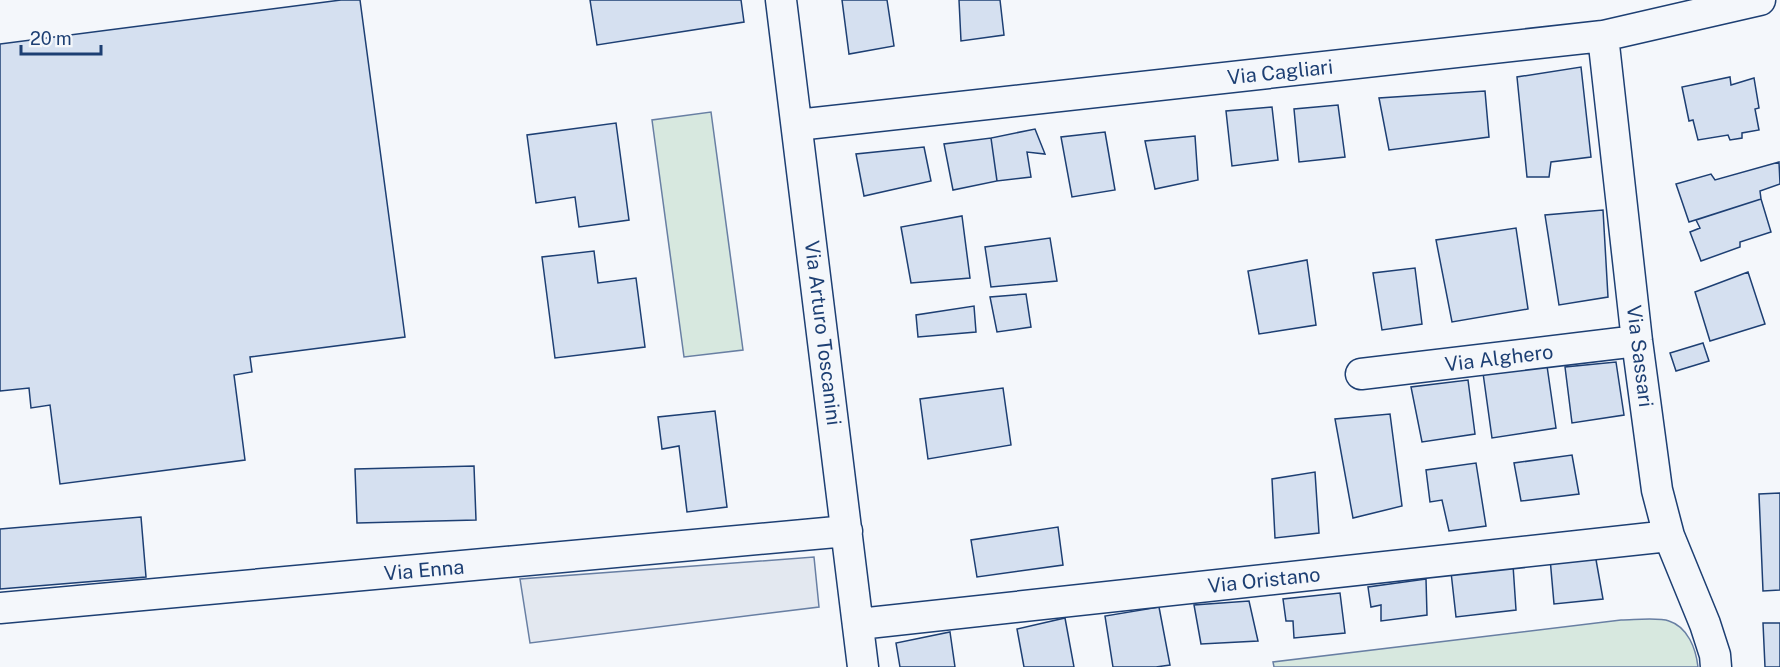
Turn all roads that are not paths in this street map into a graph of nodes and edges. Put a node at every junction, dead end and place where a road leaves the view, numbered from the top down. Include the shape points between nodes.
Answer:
1 (781, 0) edge
2 (1760, 0) edge
3 (1603, 36) junction
4 (797, 125) junction
5 (1637, 341) junction
6 (1361, 374) dead end
7 (847, 531) junction
8 (1669, 536) junction
9 (0, 608) edge
10 (859, 624) junction
11 (863, 667) edge
12 (1716, 667) edge

1 - 4 street, Via Arturo Toscanini
2 - 3 street, Via Cagliari
3 - 4 street, Via Cagliari
3 - 5 street, Via Sassari
4 - 7 street, Via Arturo Toscanini
5 - 6 street, Via Alghero
5 - 8 street, Via Sassari via 1657,490
7 - 9 street, Via Enna
7 - 10 street, Via Arturo Toscanini
8 - 10 street, Via Oristano
8 - 12 street, Via Sassari via 1705,624
10 - 11 street, Via Arturo Toscanini

